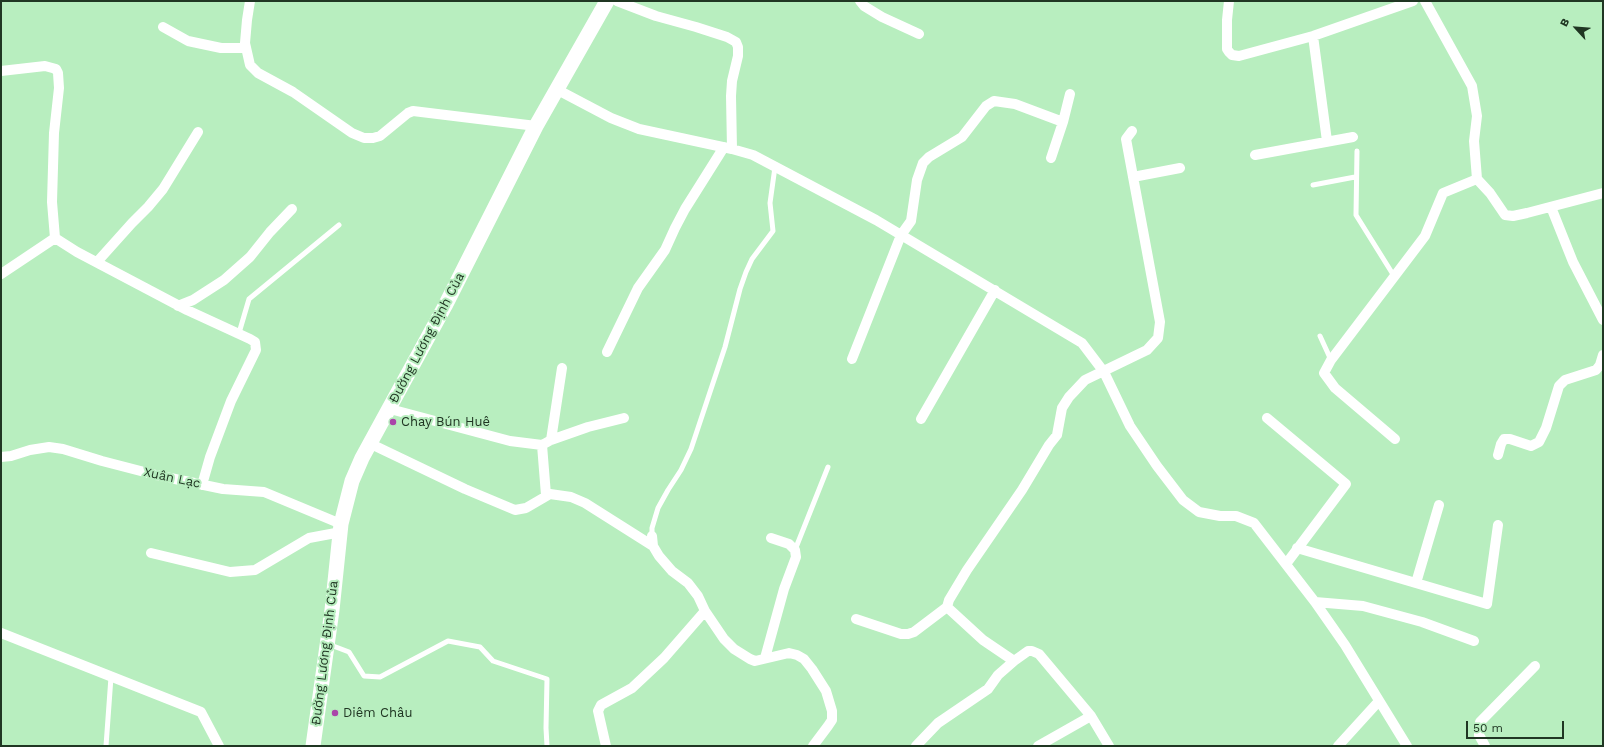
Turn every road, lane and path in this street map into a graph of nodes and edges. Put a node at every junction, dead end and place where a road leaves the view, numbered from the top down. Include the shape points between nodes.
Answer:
1 (250, 1) edge
2 (606, 1) edge
3 (617, 1) edge
4 (860, 1) edge
5 (1229, 1) edge
6 (1413, 1) edge
7 (1425, 1) edge
8 (163, 27) dead end
9 (919, 34) dead end
10 (1313, 36) junction
11 (246, 48) junction
12 (1, 71) edge
13 (556, 89) junction
14 (1070, 94) dead end
15 (1063, 122) junction
16 (536, 126) junction
17 (1132, 131) dead end
18 (198, 132) dead end
19 (1353, 137) dead end
20 (1326, 141) junction
21 (728, 148) junction
22 (1357, 151) dead end
23 (1255, 155) dead end
24 (1051, 158) dead end
25 (775, 167) junction
26 (1180, 168) dead end
27 (1355, 176) junction
28 (1133, 177) junction
29 (1477, 179) junction
30 (1313, 185) dead end
31 (1603, 193) edge
32 (1551, 207) junction
33 (292, 209) dead end
34 (339, 225) dead end
35 (901, 235) junction
36 (55, 238) junction
37 (97, 262) junction
38 (1, 274) edge
39 (1394, 276) junction
40 (995, 290) junction
41 (178, 306) junction
42 (1603, 320) edge
43 (239, 333) junction
44 (1320, 336) dead end
45 (607, 352) dead end
46 (1603, 355) edge
47 (852, 359) dead end
48 (1331, 360) junction
49 (562, 368) dead end
50 (1104, 372) junction
51 (390, 409) junction
52 (624, 418) dead end
53 (1267, 418) dead end
54 (921, 419) dead end
55 (1395, 440) dead end
56 (546, 442) junction
57 (371, 444) junction
58 (1498, 455) dead end
59 (1, 456) edge
60 (828, 467) dead end
61 (202, 485) junction
62 (546, 495) junction
63 (1439, 505) dead end
64 (1498, 525) dead end
65 (341, 528) junction
66 (771, 538) dead end
67 (652, 541) junction
68 (1298, 548) junction
69 (795, 550) junction
70 (151, 553) dead end
71 (1286, 564) junction
72 (1416, 583) junction
73 (1315, 602) junction
74 (947, 607) junction
75 (705, 611) junction
76 (856, 619) dead end
77 (1, 633) edge
78 (1474, 641) dead end
79 (328, 643) junction
80 (765, 658) junction
81 (1014, 661) junction
82 (1535, 666) dead end
83 (111, 677) junction
84 (1379, 701) junction
85 (1091, 716) junction
86 (106, 746) edge
87 (219, 746) edge
88 (313, 746) edge
89 (548, 746) edge
90 (606, 746) edge
91 (813, 746) edge
92 (916, 746) edge
93 (1038, 746) edge
94 (1109, 746) edge
95 (1338, 746) edge
96 (1407, 746) edge
97 (1485, 746) edge

1 - 11 street
2 - 13 street, Đường Lương Định Của
3 - 21 street via 736,42 738,56 732,81
4 - 9 street via 882,17
5 - 10 street via 1227,43 1228,52 1232,54 1240,56
6 - 10 street
7 - 29 street via 1472,86 1477,116 1474,141
8 - 11 street via 188,41 221,48
10 - 20 street
11 - 16 street via 250,65 258,73 293,92 352,133 364,138 380,136 413,111
12 - 36 street via 45,66 56,69 58,73 52,202
13 - 16 street, Đường Lương Định Của
13 - 21 street via 611,118 640,128
14 - 15 street
15 - 24 street
15 - 35 street via 1014,104 994,101 986,106 962,137 923,163 917,180 911,221
16 - 51 street, Đường Lương Định Của
17 - 28 street via 1126,138
18 - 37 street via 162,189
19 - 20 street
20 - 23 street
21 - 25 street
21 - 45 street via 685,209 665,250 638,288
22 - 27 lane
25 - 35 street
25 - 67 lane via 770,203 773,231 752,259 746,272 691,450 658,508 652,528
26 - 28 street
27 - 30 lane
27 - 39 lane via 1356,216
28 - 50 street via 1160,322 1158,338 1147,350
29 - 32 street via 1490,192 1505,215 1513,216
29 - 39 street via 1443,193 1425,236
31 - 32 street
32 - 42 street via 1573,262
33 - 41 street via 250,257 224,280 193,300
34 - 43 lane via 250,299
35 - 40 street
35 - 47 street
36 - 37 street
36 - 38 street
37 - 41 street
39 - 48 street
40 - 50 street via 1082,343
40 - 54 street
41 - 43 street
43 - 61 street via 255,342 256,350 231,401
44 - 48 lane
46 - 58 street via 1596,370 1565,380 1559,386 1539,442 1531,446 1510,438 1504,439
48 - 55 street via 1324,373 1335,388
49 - 56 street
50 - 71 street via 1130,426 1183,500 1200,512 1236,516 1254,522
50 - 74 street via 1084,380 1062,408 1057,435 967,570
51 - 56 street via 510,441
51 - 57 street, Đường Lương Định Của
52 - 56 street
53 - 68 street via 1346,484
56 - 62 street
57 - 62 street via 515,510 531,505
57 - 65 street, Đường Lương Định Của via 352,481
59 - 61 street, Xuân Lạc via 49,447 63,449 126,468
60 - 69 lane
61 - 65 street, Xuân Lạc via 264,492
62 - 67 street via 563,495 585,503
63 - 72 street
64 - 72 street via 1487,604
65 - 70 street via 308,538 255,570 230,572
65 - 79 street, Đường Lương Định Của
66 - 69 street via 789,544
67 - 75 street via 672,571 692,588
68 - 71 street
68 - 72 street
69 - 80 street via 796,557 784,589
71 - 73 street
73 - 78 street via 1363,606 1422,622
73 - 84 street
74 - 76 street via 908,634
74 - 81 street via 983,640
75 - 80 street via 734,649 755,661
75 - 90 street via 664,658 632,688 601,705 598,711
77 - 83 street
79 - 88 street, Đường Lương Định Của
79 - 89 lane via 349,652 364,676 380,677 448,641 480,647 493,661 547,679
80 - 91 street via 789,653 797,655 804,659 826,691 832,706 832,720
81 - 85 street via 1028,651 1040,654
81 - 92 street via 998,675 988,689 938,723
82 - 97 street via 1480,722 1479,735
83 - 86 lane
83 - 87 street via 201,712
84 - 95 street
84 - 96 street
85 - 93 street
85 - 94 street

